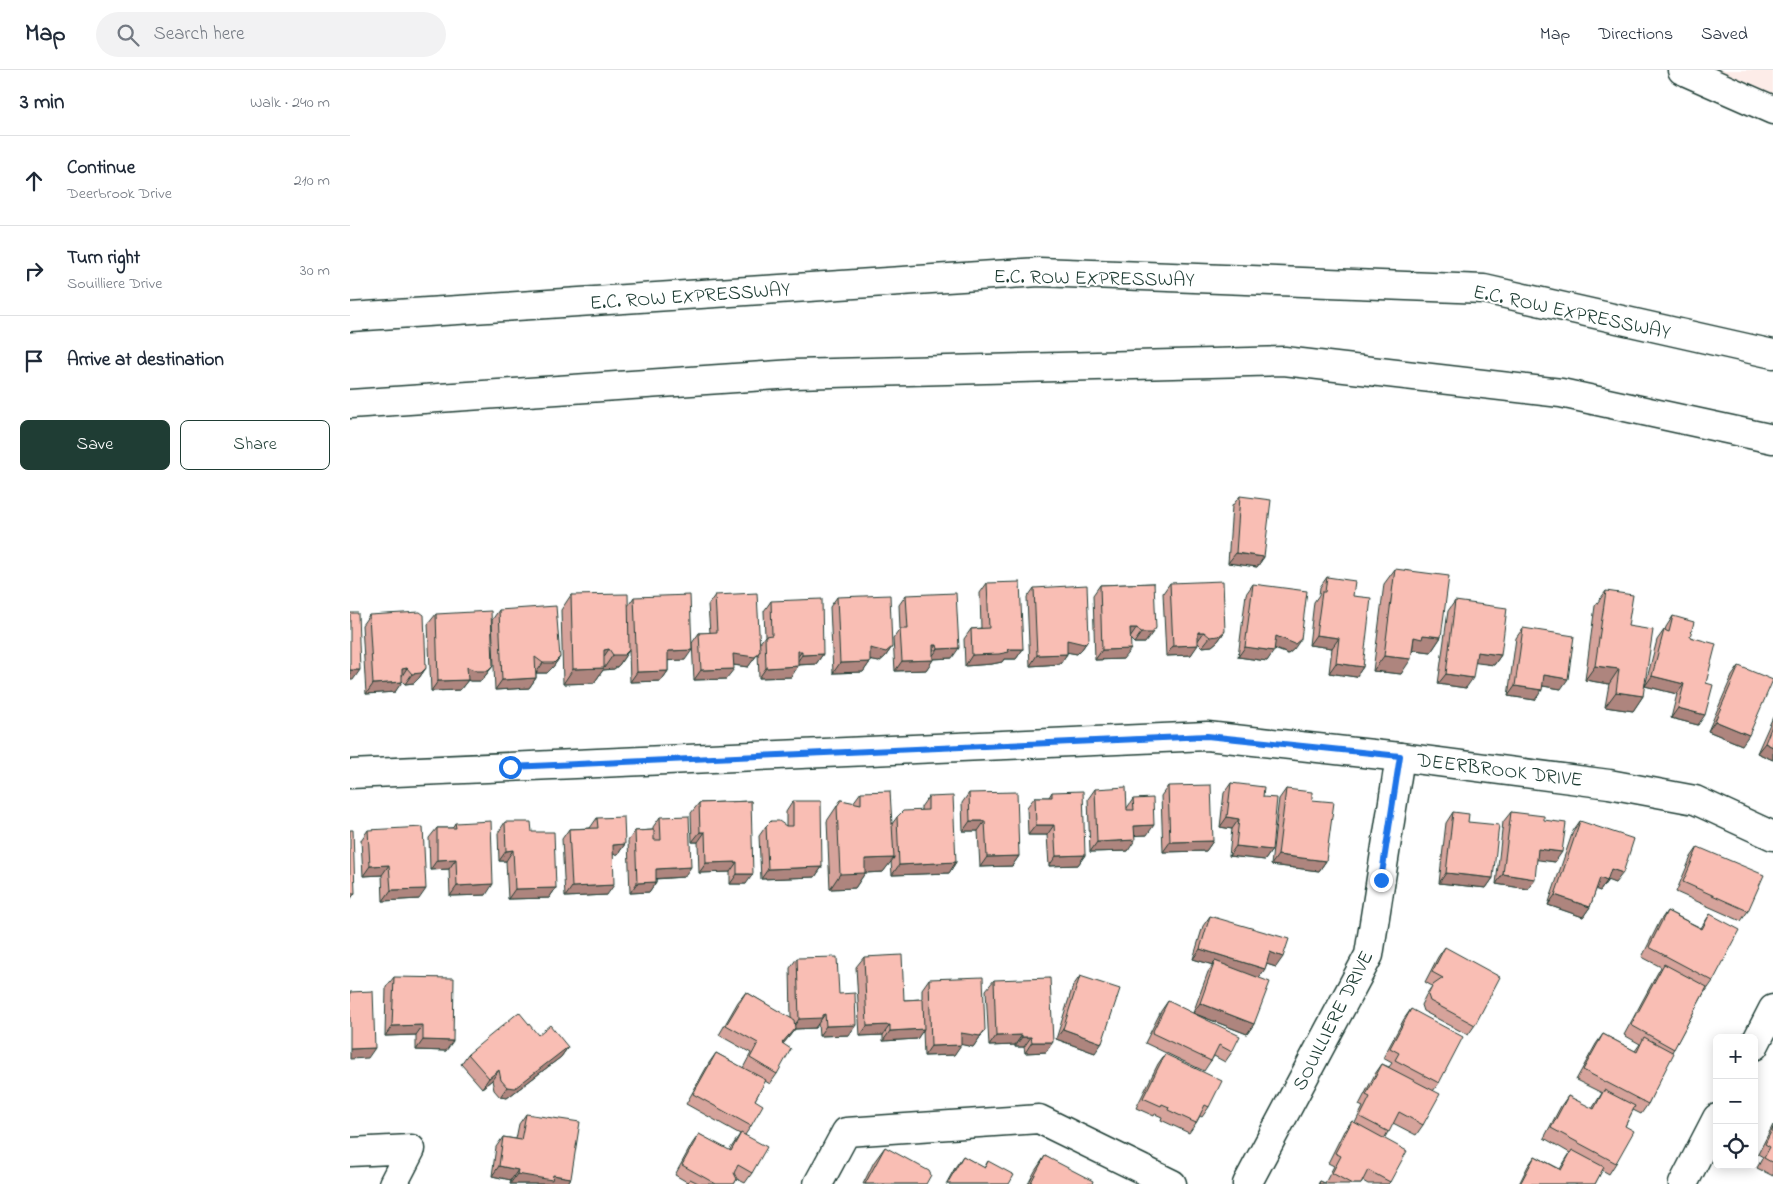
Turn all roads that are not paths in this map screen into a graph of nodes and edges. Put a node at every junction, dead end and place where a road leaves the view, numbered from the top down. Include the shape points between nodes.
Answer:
1 (1682, 70) edge
2 (1773, 110) edge
3 (350, 317) edge
4 (1773, 354) edge
5 (350, 404) edge
6 (1773, 439) edge
7 (1400, 756) junction
8 (350, 774) edge
9 (1773, 836) edge
10 (1773, 1009) edge
11 (1758, 1038) edge
12 (1714, 1124) edge
13 (350, 1152) edge
14 (393, 1184) edge
15 (818, 1184) edge
16 (1172, 1184) edge
17 (1247, 1184) edge
18 (1683, 1184) edge

1 - 2 main road
3 - 4 main road, E.C. ROW EXPRESSWAY via 1039,272 1484,289
5 - 6 main road via 794,374 1284,361 1561,393
7 - 8 main road, DEERBROOK DRIVE via 1207,736
7 - 9 main road, DEERBROOK DRIVE via 1609,784 1695,800
7 - 17 main road, SOUILLIERE DRIVE via 1369,955
10 - 11 main road
12 - 18 main road
13 - 14 main road via 411,1149
15 - 16 main road via 846,1132 1039,1119

